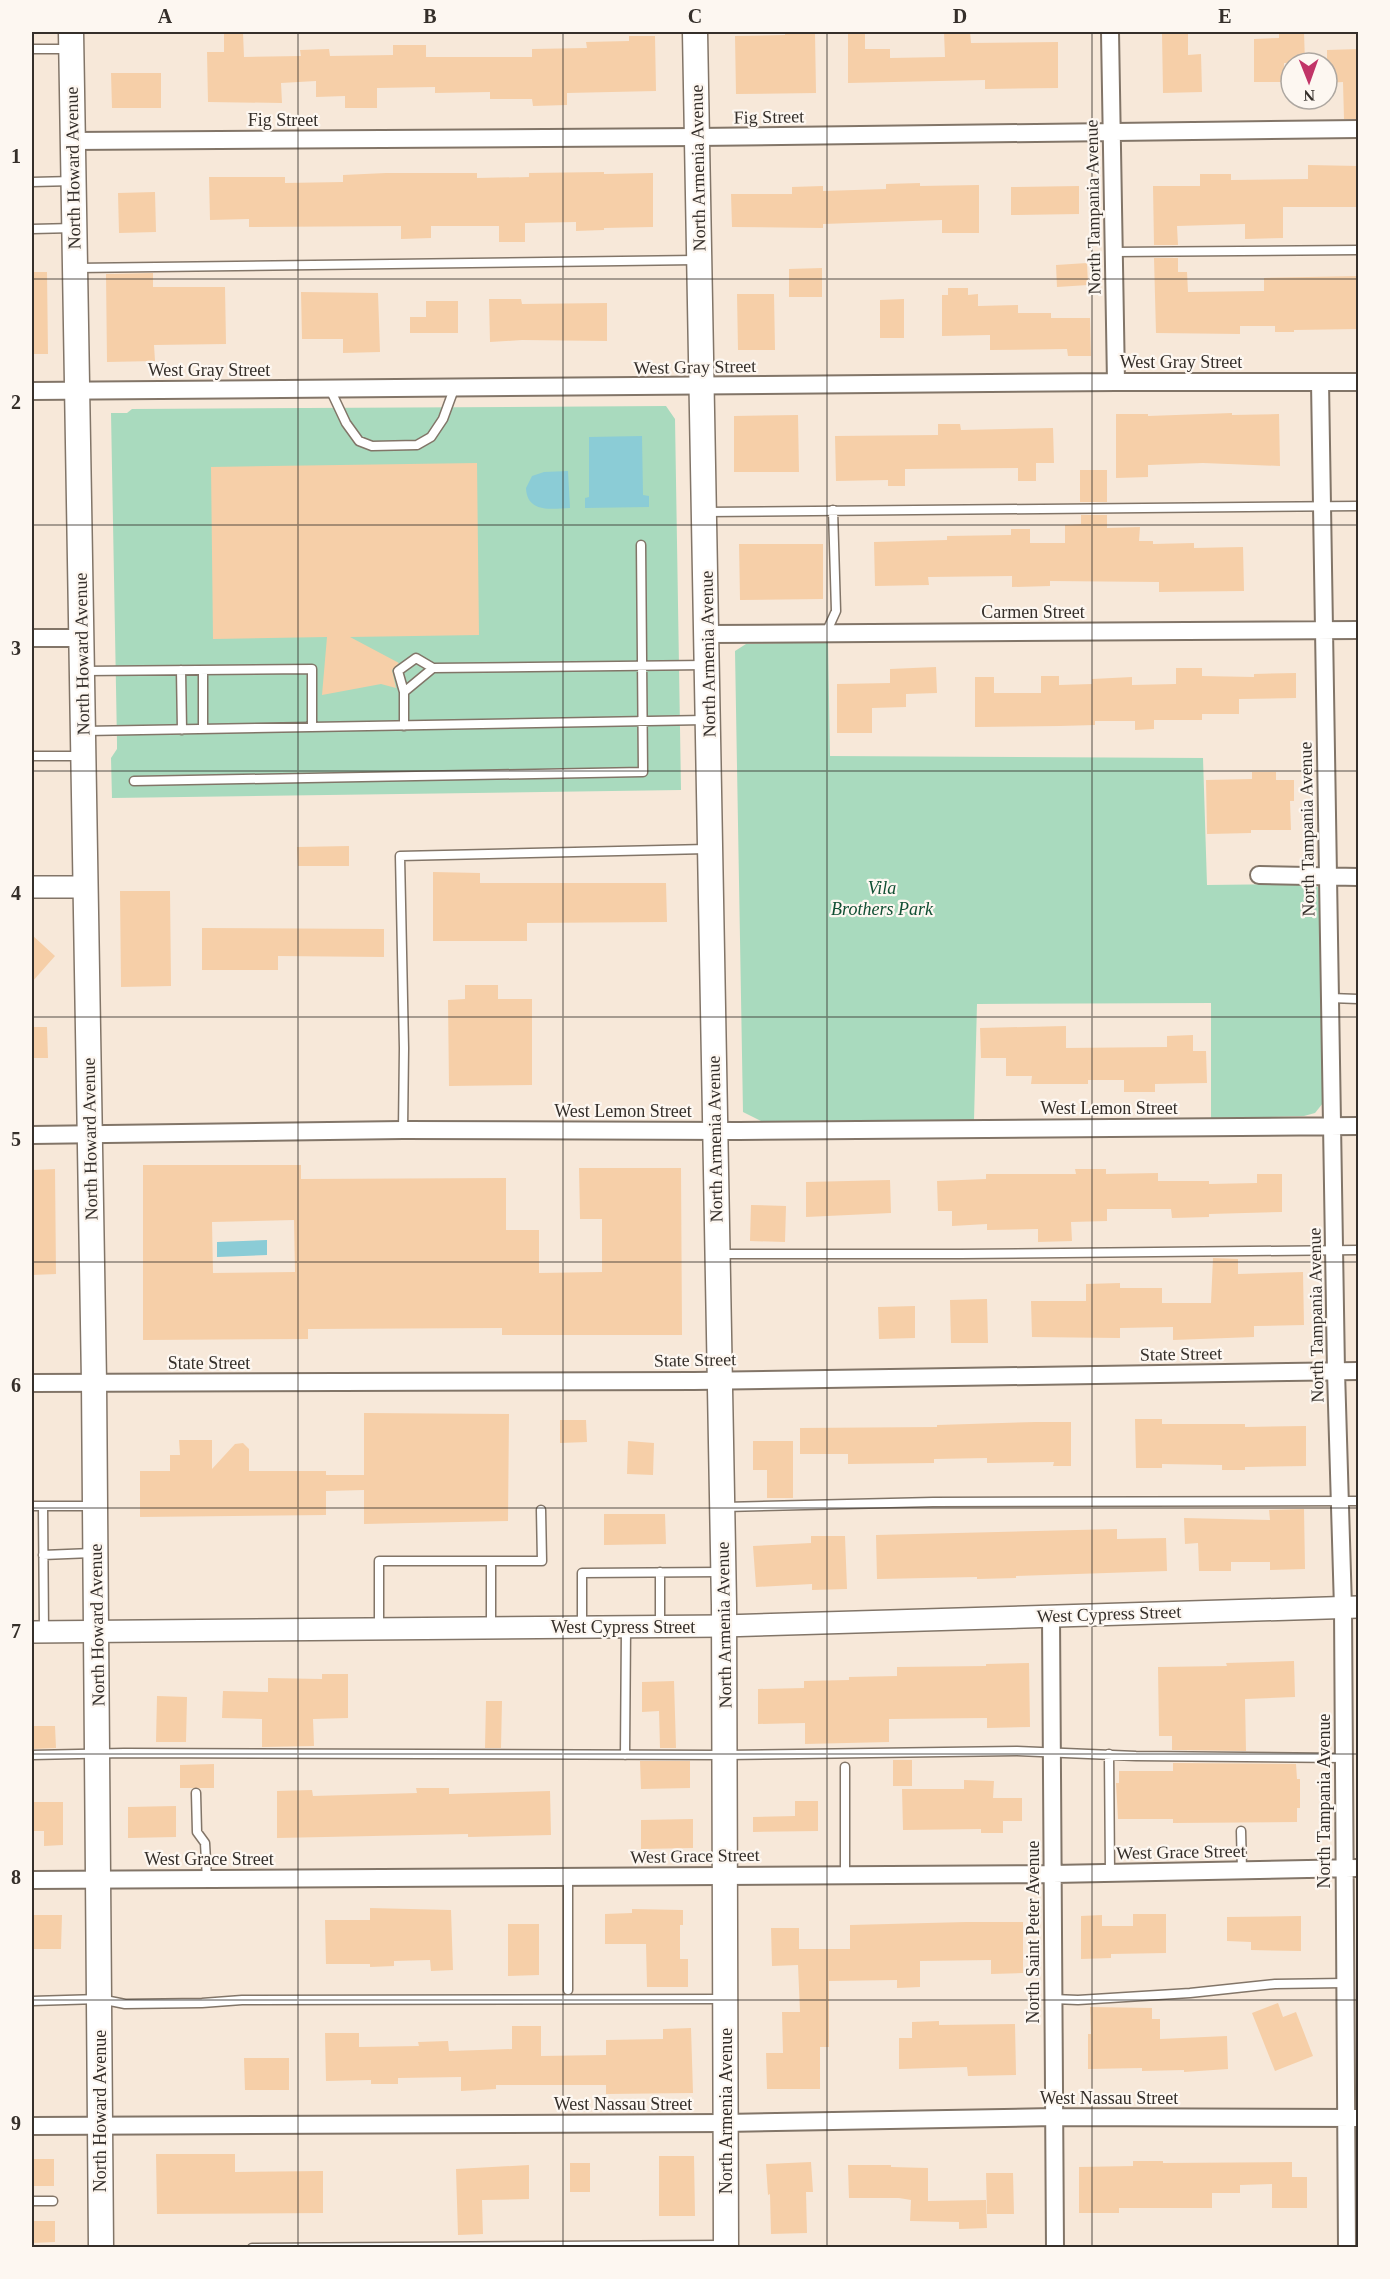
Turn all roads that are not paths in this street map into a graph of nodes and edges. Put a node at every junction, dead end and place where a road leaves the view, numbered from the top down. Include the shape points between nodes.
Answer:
1 (695, 32) edge
2 (1110, 32) edge
3 (71, 40) edge
4 (32, 49) edge
5 (1359, 129) edge
6 (1111, 132) junction
7 (697, 137) junction
8 (72, 141) junction
9 (74, 181) junction
10 (32, 182) edge
11 (74, 228) junction
12 (32, 229) edge
13 (1359, 250) edge
14 (1113, 252) junction
15 (700, 260) junction
16 (75, 268) junction
17 (1116, 382) junction
18 (1320, 382) junction
19 (1359, 382) edge
20 (703, 386) junction
21 (330, 389) junction
22 (454, 389) junction
23 (32, 391) edge
24 (77, 391) junction
25 (1322, 506) junction
26 (1359, 506) edge
27 (833, 510) junction
28 (705, 512) junction
29 (641, 545) dead end
30 (1359, 630) edge
31 (1323, 631) junction
32 (708, 633) junction
33 (826, 633) junction
34 (32, 638) edge
35 (82, 638) junction
36 (708, 665) junction
37 (642, 666) junction
38 (433, 668) junction
39 (181, 670) junction
40 (203, 670) junction
41 (82, 671) junction
42 (404, 692) junction
43 (709, 720) junction
44 (643, 722) junction
45 (404, 726) junction
46 (312, 727) junction
47 (202, 729) junction
48 (182, 730) junction
49 (83, 731) junction
50 (32, 756) edge
51 (83, 756) junction
52 (134, 781) dead end
53 (711, 849) junction
54 (1259, 875) dead end
55 (1327, 877) junction
56 (1359, 877) edge
57 (32, 887) edge
58 (86, 887) junction
59 (1329, 998) junction
60 (1359, 999) edge
61 (1331, 1126) junction
62 (1359, 1126) edge
63 (403, 1130) junction
64 (714, 1131) junction
65 (32, 1135) edge
66 (90, 1135) junction
67 (1359, 1250) edge
68 (1334, 1251) junction
69 (717, 1254) junction
70 (1336, 1371) junction
71 (1359, 1371) edge
72 (720, 1380) junction
73 (32, 1383) edge
74 (94, 1383) junction
75 (1359, 1500) edge
76 (1340, 1502) junction
77 (32, 1506) edge
78 (43, 1506) junction
79 (95, 1506) junction
80 (722, 1508) junction
81 (541, 1510) dead end
82 (96, 1553) junction
83 (43, 1555) junction
84 (491, 1561) junction
85 (660, 1572) junction
86 (723, 1572) junction
87 (1351, 1608) edge
88 (1051, 1616) junction
89 (723, 1626) junction
90 (626, 1627) junction
91 (660, 1627) junction
92 (491, 1628) junction
93 (582, 1628) junction
94 (379, 1629) junction
95 (97, 1631) junction
96 (38, 1632) edge
97 (1052, 1753) junction
98 (99, 1754) junction
99 (1109, 1754) junction
100 (32, 1755) edge
101 (625, 1755) junction
102 (725, 1755) junction
103 (1344, 1758) junction
104 (845, 1767) dead end
105 (196, 1793) dead end
106 (1241, 1831) dead end
107 (1351, 1868) edge
108 (1242, 1870) junction
109 (1110, 1873) junction
110 (845, 1874) junction
111 (1053, 1874) junction
112 (724, 1876) junction
113 (568, 1877) junction
114 (99, 1879) junction
115 (207, 1879) junction
116 (32, 1880) edge
117 (1345, 1983) junction
118 (568, 1990) dead end
119 (100, 1999) junction
120 (726, 1999) junction
121 (1053, 1999) junction
122 (32, 2001) edge
123 (1054, 2117) junction
124 (1352, 2118) edge
125 (725, 2123) junction
126 (100, 2125) junction
127 (32, 2126) edge
128 (32, 2201) edge
129 (53, 2201) dead end
130 (726, 2246) edge
131 (101, 2247) edge
132 (252, 2247) edge
133 (1054, 2247) edge
134 (1347, 2247) edge

1 - 7 main road, North Armenia Avenue
2 - 6 street, North Tampania Avenue
3 - 4 lane
3 - 8 main road, North Howard Avenue
5 - 6 street, Fig Street
6 - 7 street, Fig Street
6 - 14 street, North Tampania Avenue
7 - 8 street, Fig Street
7 - 15 main road, North Armenia Avenue
8 - 9 main road, North Howard Avenue
9 - 10 lane
9 - 11 main road, North Howard Avenue
11 - 12 lane
11 - 16 main road, North Howard Avenue
13 - 14 lane
14 - 17 street, North Tampania Avenue
15 - 16 lane
15 - 20 main road, North Armenia Avenue
16 - 24 main road, North Howard Avenue
17 - 18 street, West Gray Street
17 - 20 street, West Gray Street
18 - 19 street, West Gray Street
18 - 25 street, North Tampania Avenue
20 - 22 street, West Gray Street
20 - 28 main road, North Armenia Avenue
21 - 22 street, West Gray Street
21 - 22 lane via 346,423 360,441 379,446 417,445 431,437 443,419
21 - 24 street, West Gray Street
23 - 24 street, West Gray Street
24 - 35 main road, North Howard Avenue
25 - 26 lane
25 - 27 lane
25 - 31 street, North Tampania Avenue
27 - 28 lane
27 - 33 lane via 836,610
28 - 32 main road, North Armenia Avenue
29 - 37 lane
30 - 31 street, Carmen Street
31 - 33 street, Carmen Street
31 - 55 street, North Tampania Avenue
32 - 33 street, Carmen Street
32 - 36 main road, North Armenia Avenue
34 - 35 street
35 - 41 main road, North Howard Avenue
36 - 37 lane
36 - 43 main road, North Armenia Avenue
37 - 38 lane
37 - 44 lane
38 - 42 lane
38 - 42 lane via 416,658 398,671
39 - 40 lane
39 - 41 lane
39 - 48 lane
40 - 46 lane via 312,669
40 - 47 lane
41 - 49 main road, North Howard Avenue
42 - 45 lane
43 - 44 lane
43 - 53 main road, North Armenia Avenue
44 - 45 lane
44 - 52 lane via 644,772
45 - 46 lane
46 - 47 lane
47 - 48 lane
48 - 49 lane
49 - 51 main road, North Howard Avenue
50 - 51 lane
51 - 58 main road, North Howard Avenue
53 - 63 lane via 400,856
53 - 64 main road, North Armenia Avenue
54 - 55 street
55 - 56 street
55 - 59 street, North Tampania Avenue
57 - 58 street
58 - 66 main road, North Howard Avenue
59 - 60 lane
59 - 61 street, North Tampania Avenue
61 - 62 street, West Lemon Street
61 - 64 street, West Lemon Street
61 - 68 street, North Tampania Avenue
63 - 64 street, West Lemon Street
63 - 66 street, West Lemon Street
64 - 69 main road, North Armenia Avenue
65 - 66 street, West Lemon Street
66 - 74 main road, North Howard Avenue
67 - 68 lane
68 - 69 lane
68 - 70 street, North Tampania Avenue
69 - 72 main road, North Armenia Avenue
70 - 71 street, State Street
70 - 72 street, State Street
70 - 76 street, North Tampania Avenue
72 - 74 street, State Street
72 - 80 main road, North Armenia Avenue
73 - 74 street, State Street
74 - 79 main road, North Howard Avenue
75 - 76 lane
76 - 80 lane via 933,1502
76 - 87 street, North Tampania Avenue
77 - 78 lane
78 - 79 lane
78 - 83 lane
79 - 82 main road, North Howard Avenue
80 - 86 main road, North Armenia Avenue
81 - 84 lane via 542,1561
82 - 83 lane
82 - 95 main road, North Howard Avenue
83 - 96 lane
84 - 92 lane
84 - 94 lane via 379,1561
85 - 86 lane
85 - 91 lane
85 - 93 lane via 582,1573
86 - 89 main road, North Armenia Avenue
87 - 88 street, West Cypress Street
87 - 103 street, North Tampania Avenue
88 - 89 street, West Cypress Street
88 - 97 street, North Saint Peter Avenue
89 - 91 street, West Cypress Street
89 - 102 main road, North Armenia Avenue
90 - 91 street, West Cypress Street
90 - 93 street, West Cypress Street
90 - 101 lane
92 - 93 street, West Cypress Street
92 - 94 street, West Cypress Street
94 - 95 street, West Cypress Street
95 - 96 street, West Cypress Street
95 - 98 main road, North Howard Avenue
97 - 99 lane
97 - 102 lane
97 - 111 street, North Saint Peter Avenue
98 - 100 lane
98 - 101 lane
98 - 114 main road, North Howard Avenue
99 - 103 lane
99 - 109 lane
101 - 102 lane
102 - 112 main road, North Armenia Avenue
103 - 107 street, North Tampania Avenue
104 - 110 lane
105 - 115 lane via 197,1832 205,1843
106 - 108 lane
107 - 108 street, West Grace Street
107 - 117 street, North Tampania Avenue
108 - 109 street, West Grace Street
109 - 111 street, West Grace Street
110 - 111 street, West Grace Street
110 - 112 street, West Grace Street
111 - 121 street, North Saint Peter Avenue
112 - 113 street, West Grace Street
112 - 120 main road, North Armenia Avenue
113 - 115 street, West Grace Street
113 - 118 lane
114 - 115 street, West Grace Street
114 - 116 street, West Grace Street
114 - 119 main road, North Howard Avenue
117 - 121 lane
117 - 124 street, North Tampania Avenue
119 - 120 lane via 136,2004 242,2000
119 - 122 lane
119 - 126 main road, North Howard Avenue
120 - 125 main road, North Armenia Avenue
121 - 123 street, North Saint Peter Avenue
123 - 124 street, West Nassau Street
123 - 125 street, West Nassau Street
123 - 133 street, North Saint Peter Avenue
124 - 134 street, North Tampania Avenue
125 - 126 street, West Nassau Street
125 - 130 main road, North Armenia Avenue
126 - 127 street, West Nassau Street
126 - 131 main road, North Howard Avenue
128 - 129 lane
130 - 132 lane

